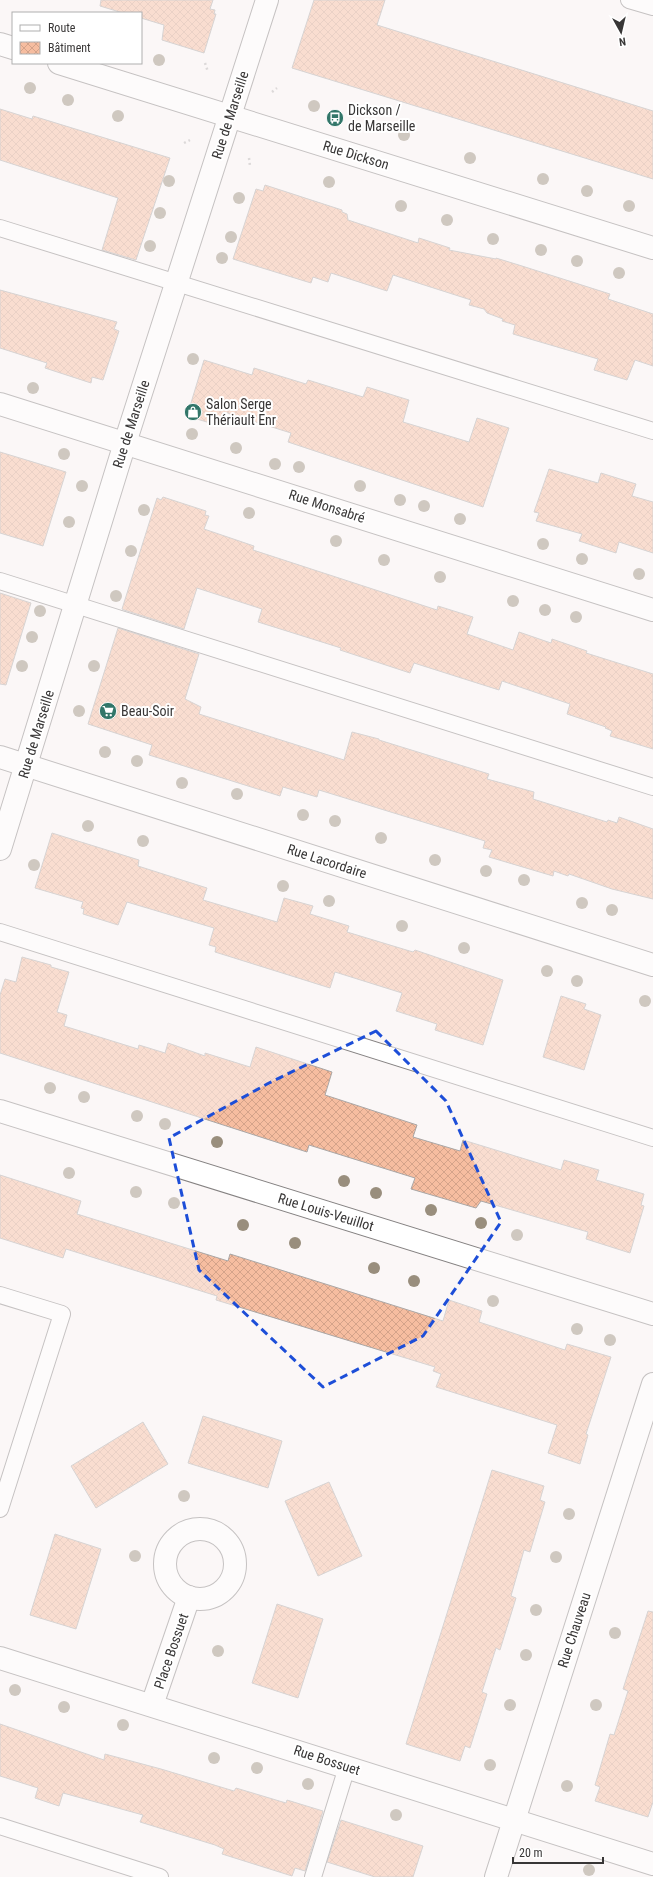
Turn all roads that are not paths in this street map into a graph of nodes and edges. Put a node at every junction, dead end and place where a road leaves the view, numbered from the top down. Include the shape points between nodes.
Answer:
1 (267, 0) edge
2 (629, 0) edge
3 (653, 7) edge
4 (0, 44) edge
5 (12, 48) edge
6 (62, 64) edge
7 (230, 116) junction
8 (0, 228) edge
9 (653, 248) edge
10 (177, 283) junction
11 (0, 404) edge
12 (653, 431) edge
13 (125, 443) junction
14 (0, 581) edge
15 (76, 605) junction
16 (653, 610) edge
17 (0, 757) edge
18 (26, 765) junction
19 (653, 787) edge
20 (0, 849) edge
21 (0, 932) edge
22 (653, 965) edge
23 (0, 1111) edge
24 (653, 1138) edge
25 (0, 1295) edge
26 (653, 1314) edge
27 (653, 1384) edge
28 (0, 1510) edge
29 (189, 1597) dead end
30 (0, 1658) edge
31 (152, 1705) junction
32 (347, 1767) junction
33 (513, 1820) junction
34 (0, 1826) edge
35 (653, 1864) edge
36 (160, 1877) edge
37 (313, 1877) edge
38 (496, 1877) edge

1 - 7 street, Rue de Marseille
2 - 3 lane
4 - 5 street
6 - 7 street, Rue Dickson
7 - 9 street, Rue Dickson
7 - 10 street, Rue de Marseille
8 - 10 lane
10 - 12 lane
10 - 13 street, Rue de Marseille
11 - 13 street, Rue Monsabré
13 - 15 street, Rue de Marseille
13 - 16 street, Rue Monsabré
14 - 15 lane
15 - 18 street, Rue de Marseille
15 - 19 lane
17 - 18 street, Rue Lacordaire
18 - 20 street, Rue de Marseille
18 - 22 street, Rue Lacordaire
21 - 24 lane
23 - 26 street, Rue Louis-Veuillot
25 - 28 lane via 62,1314
27 - 33 street, Rue Chauveau
29 - 31 street, Place Bossuet
30 - 31 street, Rue Bossuet
31 - 32 street, Rue Bossuet
32 - 33 street, Rue Bossuet
32 - 37 lane
33 - 35 street, Rue Bossuet
33 - 38 street, Rue Chauveau
34 - 36 lane

